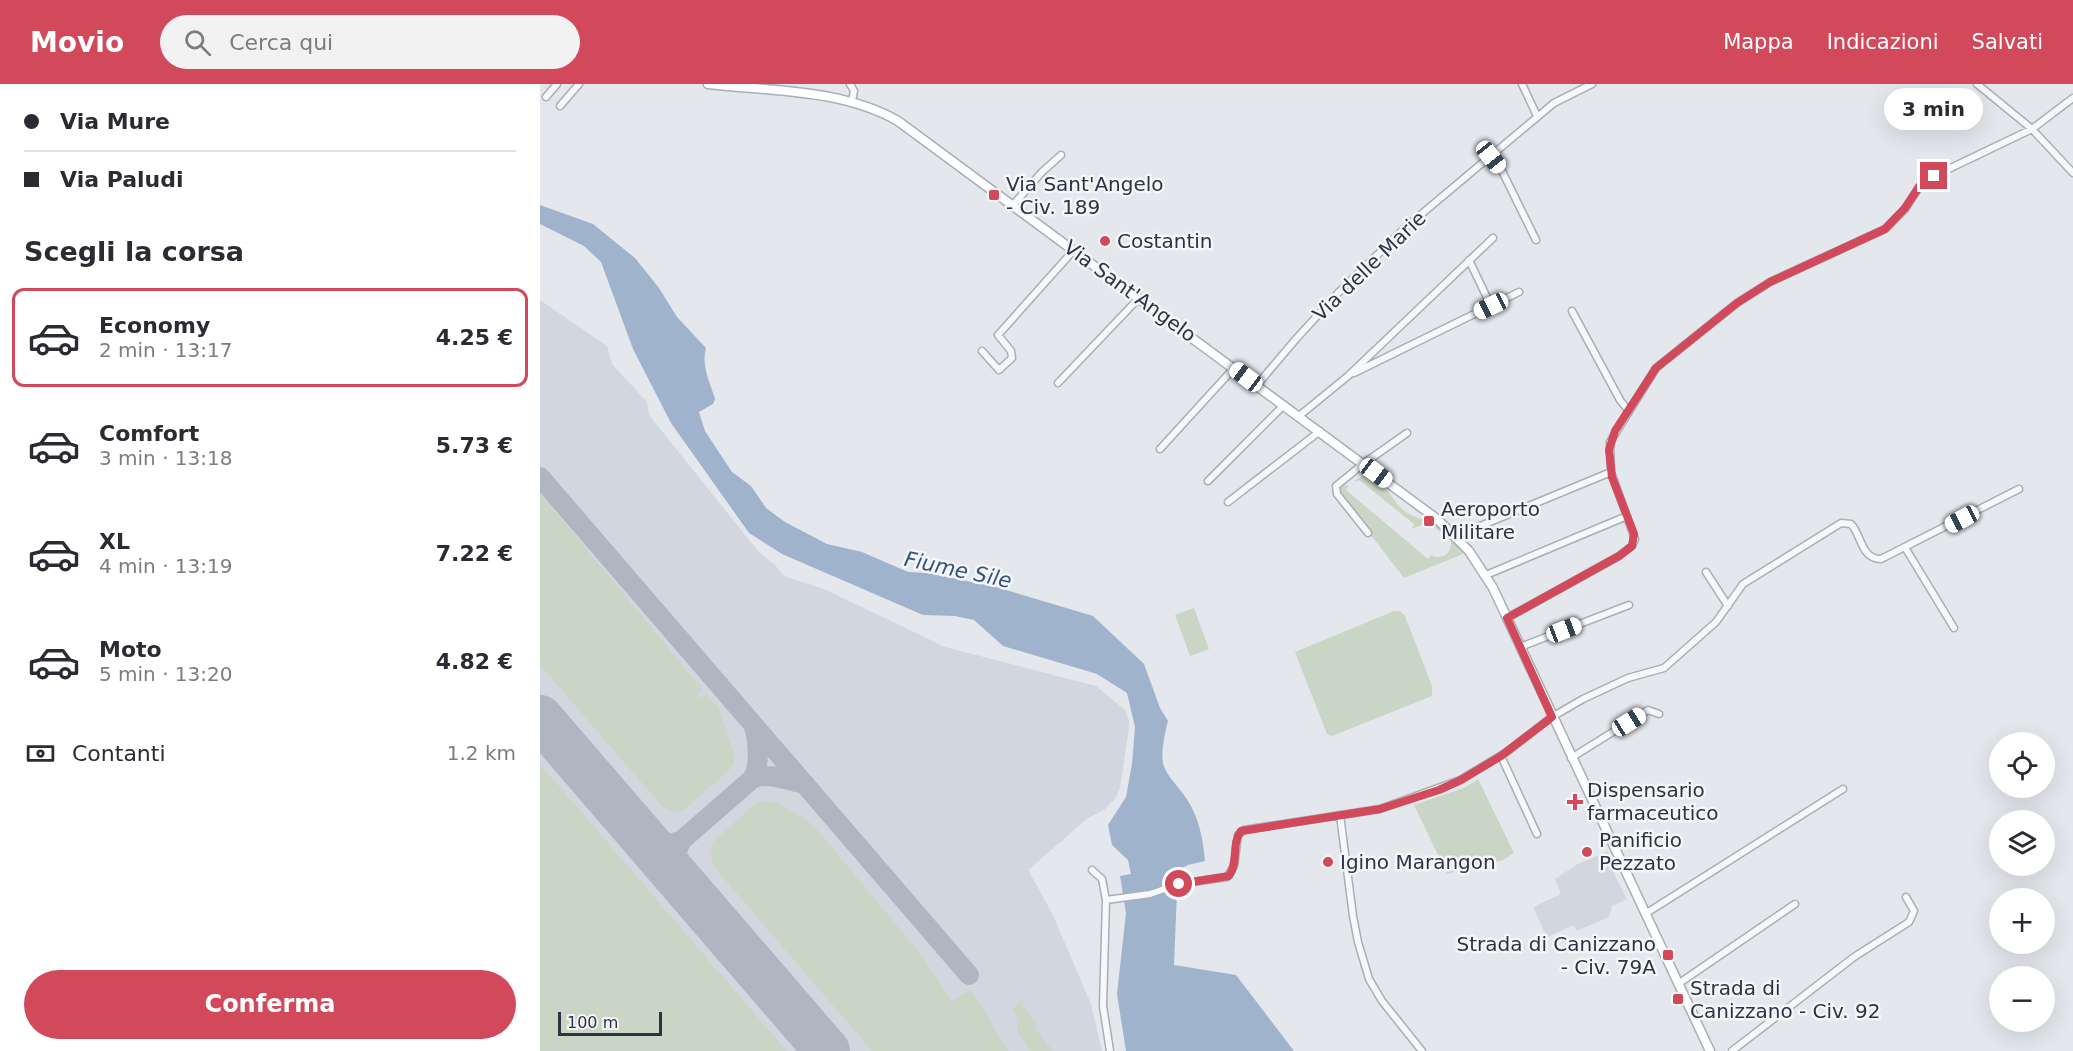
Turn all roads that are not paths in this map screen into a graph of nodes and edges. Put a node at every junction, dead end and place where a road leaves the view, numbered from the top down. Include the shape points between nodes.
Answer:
1 (557, 84) edge
2 (579, 84) edge
3 (708, 84) edge
4 (850, 84) edge
5 (1522, 84) edge
6 (1592, 84) edge
7 (1977, 84) edge
8 (546, 97) dead end
9 (2073, 98) edge
10 (852, 101) junction
11 (560, 106) dead end
12 (1538, 116) junction
13 (2032, 129) junction
14 (1061, 155) dead end
15 (1491, 157) junction
16 (2073, 173) edge
17 (1013, 205) junction
18 (1493, 238) dead end
19 (1536, 240) dead end
20 (1074, 250) junction
21 (1469, 260) junction
22 (1519, 292) dead end
23 (1139, 298) junction
24 (1491, 306) junction
25 (1572, 310) dead end
26 (982, 351) dead end
27 (1234, 368) junction
28 (1348, 376) junction
29 (1058, 383) dead end
30 (1257, 385) junction
31 (1284, 405) junction
32 (1628, 410) junction
33 (1299, 416) junction
34 (1320, 432) junction
35 (1407, 433) dead end
36 (1160, 449) dead end
37 (1363, 464) junction
38 (1611, 472) junction
39 (1208, 481) dead end
40 (2019, 489) dead end
41 (1227, 502) dead end
42 (1628, 516) junction
43 (1368, 533) dead end
44 (1456, 536) junction
45 (1906, 549) junction
46 (1706, 572) dead end
47 (1486, 575) junction
48 (1629, 604) dead end
49 (1728, 606) junction
50 (1507, 618) junction
51 (1954, 628) dead end
52 (1520, 647) junction
53 (1659, 714) dead end
54 (1552, 717) junction
55 (1501, 756) junction
56 (1571, 758) junction
57 (1843, 789) dead end
58 (1340, 815) junction
59 (1537, 834) dead end
60 (1092, 870) dead end
61 (1906, 897) dead end
62 (1106, 900) junction
63 (1796, 904) dead end
64 (1645, 914) junction
65 (1678, 984) junction
66 (1110, 1051) edge
67 (1422, 1051) edge
68 (1710, 1051) edge
69 (1732, 1051) edge

1 - 8 street
2 - 11 street
3 - 10 street, Via Sant'Angelo
4 - 10 street via 854,91
5 - 12 street
6 - 12 street, Via delle Marie via 1566,95
7 - 13 street
9 - 13 street
10 - 17 street, Via Sant'Angelo via 908,128
12 - 15 street, Via delle Marie
13 - 16 street
13 - 32 street via 1934,176 1919,187 1885,229 1770,282 1737,303 1656,368
14 - 17 street
15 - 19 street
15 - 30 street, Via delle Marie via 1371,260
17 - 20 street, Via Sant'Angelo
18 - 21 street
20 - 23 street, Via Sant'Angelo
20 - 26 street via 998,335 1012,358 999,370
21 - 24 street
21 - 28 street
22 - 24 street
23 - 27 street, Via Sant'Angelo
23 - 29 street
24 - 28 street
25 - 32 street
27 - 30 street, Via Sant'Angelo
27 - 36 street
28 - 33 street
30 - 31 street, Via Sant'Angelo
31 - 33 street, Via Sant'Angelo
31 - 39 street
32 - 38 street via 1610,442
33 - 34 street, Via Sant'Angelo
34 - 37 street, Via Sant'Angelo
34 - 41 street
35 - 37 street
37 - 43 street via 1335,489
37 - 44 street, Via Sant'Angelo
38 - 42 street
38 - 44 street
40 - 45 street
42 - 47 street
42 - 50 street via 1635,539 1629,549
44 - 47 street, Via Sant'Angelo
45 - 49 street via 1873,559 1854,527 1848,522 1841,523 1743,584
45 - 51 street
46 - 49 street
47 - 50 street, Via Sant'Angelo
48 - 52 street
49 - 54 street via 1716,622 1664,668 1628,678
50 - 52 street, Via Sant'Angelo
52 - 54 street, Via Sant'Angelo
53 - 56 street via 1648,710
54 - 55 street
54 - 56 street, Via Sant'Angelo
55 - 58 street via 1439,790 1380,809
55 - 59 street
56 - 64 street, Via Sant'Angelo
57 - 64 street
58 - 62 street via 1241,831 1229,876
58 - 67 street via 1353,916 1369,979
60 - 62 street via 1102,879
61 - 69 street via 1914,911 1909,922 1854,957
62 - 66 street via 1103,1006
63 - 65 street
64 - 65 street, Via Sant'Angelo
65 - 68 street, Via Sant'Angelo

